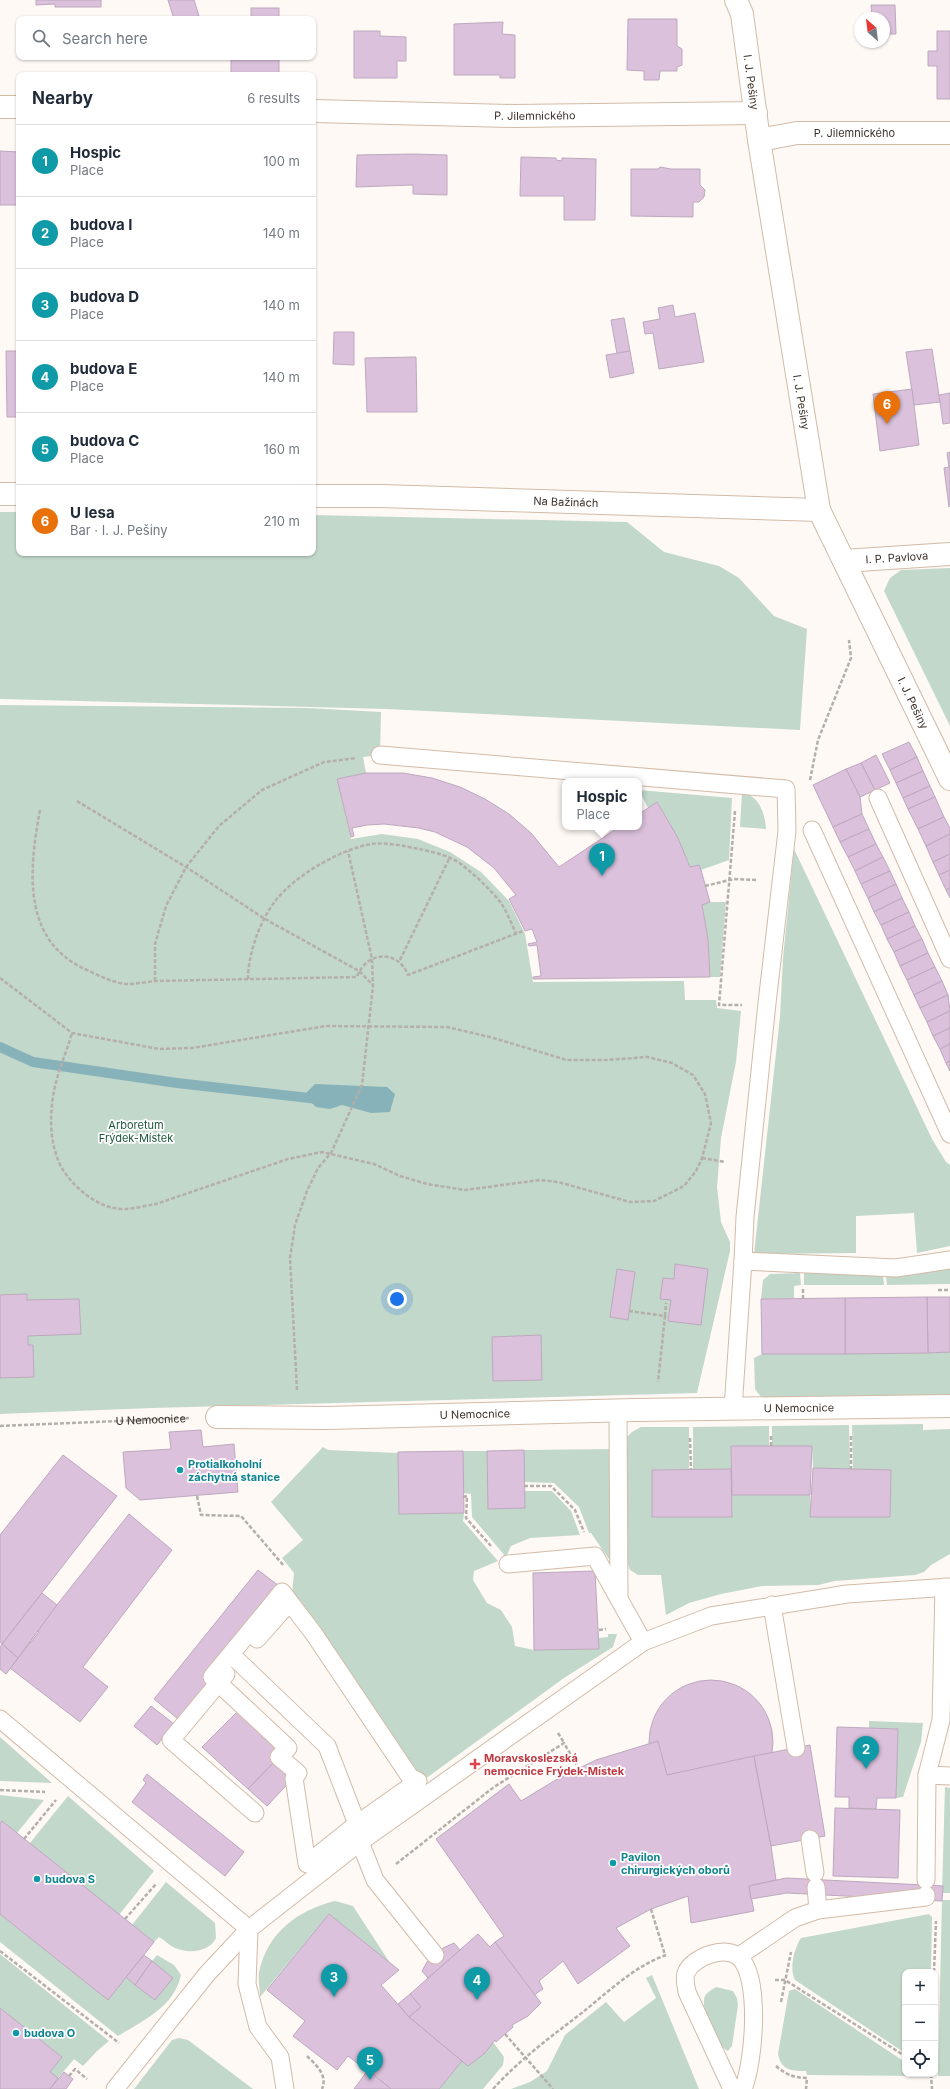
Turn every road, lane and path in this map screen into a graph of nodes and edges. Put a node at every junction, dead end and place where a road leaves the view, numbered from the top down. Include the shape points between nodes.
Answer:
1 (736, 0) edge
2 (0, 107) edge
3 (16, 107) edge
4 (316, 111) edge
5 (756, 113) junction
6 (950, 133) edge
7 (759, 140) junction
8 (0, 494) edge
9 (16, 494) edge
10 (316, 496) edge
11 (819, 510) junction
12 (950, 554) edge
13 (844, 561) junction
14 (849, 635) dead end
15 (380, 755) joint
16 (950, 779) edge
17 (810, 783) dead end
18 (878, 798) dead end
19 (78, 801) dead end
20 (40, 810) dead end
21 (735, 810) dead end
22 (812, 830) dead end
23 (348, 850) junction
24 (449, 859) junction
25 (186, 867) junction
26 (730, 880) junction
27 (781, 881) junction
28 (705, 886) dead end
29 (265, 919) junction
30 (523, 931) dead end
31 (516, 933) junction
32 (372, 959) junction
33 (950, 959) edge
34 (400, 960) junction
35 (359, 971) junction
36 (0, 978) edge
37 (248, 979) junction
38 (155, 981) junction
39 (373, 986) junction
40 (748, 1005) dead end
41 (368, 1027) junction
42 (72, 1033) junction
43 (950, 1134) edge
44 (331, 1153) junction
45 (702, 1158) junction
46 (719, 1161) dead end
47 (950, 1260) edge
48 (743, 1261) junction
49 (666, 1303) dead end
50 (629, 1311) dead end
51 (665, 1316) junction
52 (950, 1406) edge
53 (733, 1409) junction
54 (654, 1410) junction
55 (618, 1412) junction
56 (218, 1417) joint
57 (298, 1417) junction
58 (0, 1426) edge
59 (851, 1430) dead end
60 (690, 1432) dead end
61 (691, 1469) dead end
62 (851, 1469) dead end
63 (524, 1486) dead end
64 (197, 1496) dead end
65 (463, 1497) dead end
66 (595, 1556) junction
67 (508, 1564) joint
68 (947, 1587) edge
69 (619, 1598) junction
70 (288, 1602) junction
71 (772, 1605) junction
72 (643, 1642) junction
73 (238, 1661) junction
74 (218, 1683) junction
75 (946, 1702) edge
76 (0, 1719) edge
77 (796, 1748) dead end
78 (579, 1769) dead end
79 (927, 1775) junction
80 (950, 1776) edge
81 (72, 1779) junction
82 (0, 1790) edge
83 (62, 1793) junction
84 (255, 1813) dead end
85 (357, 1824) junction
86 (24, 1839) dead end
87 (810, 1839) dead end
88 (360, 1842) junction
89 (173, 1864) junction
90 (375, 1880) junction
91 (651, 1909) dead end
92 (818, 1910) junction
93 (936, 1916) dead end
94 (125, 1919) dead end
95 (249, 1928) junction
96 (792, 1947) dead end
97 (0, 1951) edge
98 (672, 1954) dead end
99 (435, 1955) dead end
100 (665, 1955) junction
101 (739, 1956) junction
102 (934, 1969) edge
103 (752, 1980) junction
104 (785, 1980) junction
105 (780, 2009) dead end
106 (505, 2034) dead end
107 (119, 2043) dead end
108 (305, 2054) dead end
109 (902, 2054) edge
110 (526, 2057) junction
111 (774, 2058) dead end
112 (69, 2076) dead end
113 (931, 2077) edge
114 (87, 2079) dead end
115 (115, 2089) edge
116 (285, 2089) edge
117 (322, 2089) edge
118 (493, 2089) edge
119 (554, 2089) edge
120 (732, 2089) edge
121 (743, 2089) edge
122 (806, 2089) edge
123 (932, 2089) edge

1 - 5 street, I. J. Pešiny via 742,14
2 - 3 street
4 - 5 street, P. Jilemnického via 514,116
5 - 7 street, I. J. Pešiny
6 - 7 street, P. Jilemnického via 797,133
7 - 11 street, I. J. Pešiny
8 - 9 street
10 - 11 street, Na Bažinách via 389,496
11 - 13 street, I. J. Pešiny
12 - 13 street, I. P. Pavlova
13 - 16 street, I. J. Pešiny
14 - 17 path via 851,658 818,740
15 - 25 path via 324,762 262,790 219,826
15 - 27 lane via 786,789 787,831
18 - 33 lane
19 - 25 path
20 - 38 path via 35,838 33,899 39,922 48,940 77,966 107,979 128,984
21 - 26 path
22 - 43 lane
23 - 24 path via 372,844 403,846
23 - 29 path via 331,858 287,888 275,901
23 - 32 path
24 - 31 path via 461,864 500,903
24 - 34 path
25 - 29 path
25 - 38 path via 166,906 155,944
26 - 27 path
26 - 28 path
26 - 40 path via 719,1004
27 - 48 lane via 745,1218
29 - 35 path
29 - 37 path via 253,945
30 - 31 path
31 - 34 path via 408,975
32 - 34 path via 386,955
32 - 35 path
32 - 39 path
35 - 37 path via 357,977
35 - 39 path
36 - 42 path
37 - 38 path
39 - 41 path
41 - 42 path via 326,1026 192,1048 166,1049
41 - 44 path via 362,1085
41 - 45 path via 447,1027 567,1060 647,1057 672,1063 693,1075 704,1094 711,1123
42 - 44 path via 58,1075 50,1120 57,1159 74,1186 92,1199 114,1208 156,1204 288,1159 322,1152
44 - 45 path via 374,1164 400,1176 466,1190 540,1180 630,1202 654,1201 684,1186
44 - 57 path via 318,1168 307,1191 295,1225 290,1258
45 - 46 path
47 - 48 lane via 896,1268
48 - 53 lane
49 - 51 path
50 - 51 path
51 - 54 path
52 - 53 street, U Nemocnice
53 - 54 street, U Nemocnice
54 - 55 street, U Nemocnice
55 - 57 street, U Nemocnice
55 - 69 lane
56 - 57 street, U Nemocnice
56 - 58 path, U Nemocnice
59 - 62 path
60 - 61 path
63 - 66 path via 551,1486 574,1510
64 - 70 path via 201,1515 241,1516 290,1573
65 - 67 path via 467,1496 466,1518
66 - 67 lane
66 - 69 lane
68 - 71 lane via 847,1594
68 - 75 lane
69 - 72 lane
70 - 73 lane
70 - 74 lane via 282,1592 212,1677
70 - 85 lane via 314,1634 410,1777 418,1781
71 - 72 lane via 711,1616
71 - 77 lane
72 - 88 lane
73 - 74 lane
73 - 85 lane via 328,1746
74 - 84 lane via 171,1740
74 - 85 lane via 288,1748 279,1757 298,1773 294,1778 307,1864
75 - 79 lane
76 - 81 lane
78 - 90 path via 564,1743 494,1786
79 - 80 lane
79 - 92 lane via 926,1897
81 - 83 path
81 - 89 lane
82 - 83 path
83 - 86 path
85 - 88 lane
87 - 92 lane
88 - 90 lane
88 - 95 lane
89 - 94 path
89 - 95 lane
90 - 99 lane
91 - 100 path
92 - 101 lane via 796,1918
93 - 102 path
95 - 115 lane via 207,1974
95 - 116 lane via 247,1984 258,2026 280,2057
96 - 104 path
97 - 107 path
98 - 100 path
100 - 110 path via 639,1968
101 - 103 lane
101 - 120 lane via 721,1952 695,1960 685,1974 687,1992
103 - 104 path
103 - 121 lane via 753,2040 747,2081
104 - 105 path
104 - 109 path
106 - 110 path
108 - 117 path via 321,2070 324,2084
110 - 118 path
110 - 119 path
111 - 122 path via 776,2065 784,2073 807,2078
112 - 114 path via 75,2069
113 - 123 path

